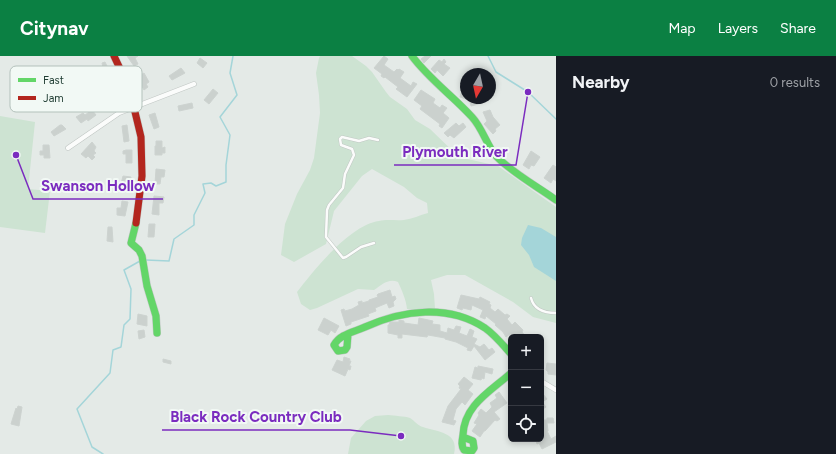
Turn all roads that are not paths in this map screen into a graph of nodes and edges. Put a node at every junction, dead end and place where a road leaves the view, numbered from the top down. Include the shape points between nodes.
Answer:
1 (114, 56) edge
2 (412, 56) edge
3 (119, 66) edge
4 (194, 84) dead end
5 (142, 104) edge
6 (122, 112) edge
7 (135, 112) edge
8 (378, 140) dead end
9 (68, 148) dead end
10 (556, 199) edge
11 (374, 243) dead end
12 (531, 298) dead end
13 (556, 314) edge
14 (158, 333) dead end
15 (348, 334) dead end
16 (508, 351) edge
17 (508, 375) edge
18 (544, 383) edge
19 (556, 390) edge
20 (463, 437) junction
21 (476, 451) edge

1 - 3 street
2 - 10 street via 472,117 496,156
4 - 5 street
6 - 9 street
7 - 14 street via 143,160 138,210 131,242 139,250 143,261
8 - 11 lane via 369,138 359,141 342,137 340,139 341,145 352,149 354,155 345,174 343,188 328,208 326,232 326,237 343,258 361,247
12 - 13 lane via 538,309
15 - 16 street via 396,315 435,312 466,319 484,327
17 - 20 street via 472,408 465,420
18 - 19 street
20 - 21 street via 473,441
20 - 21 street via 463,449

